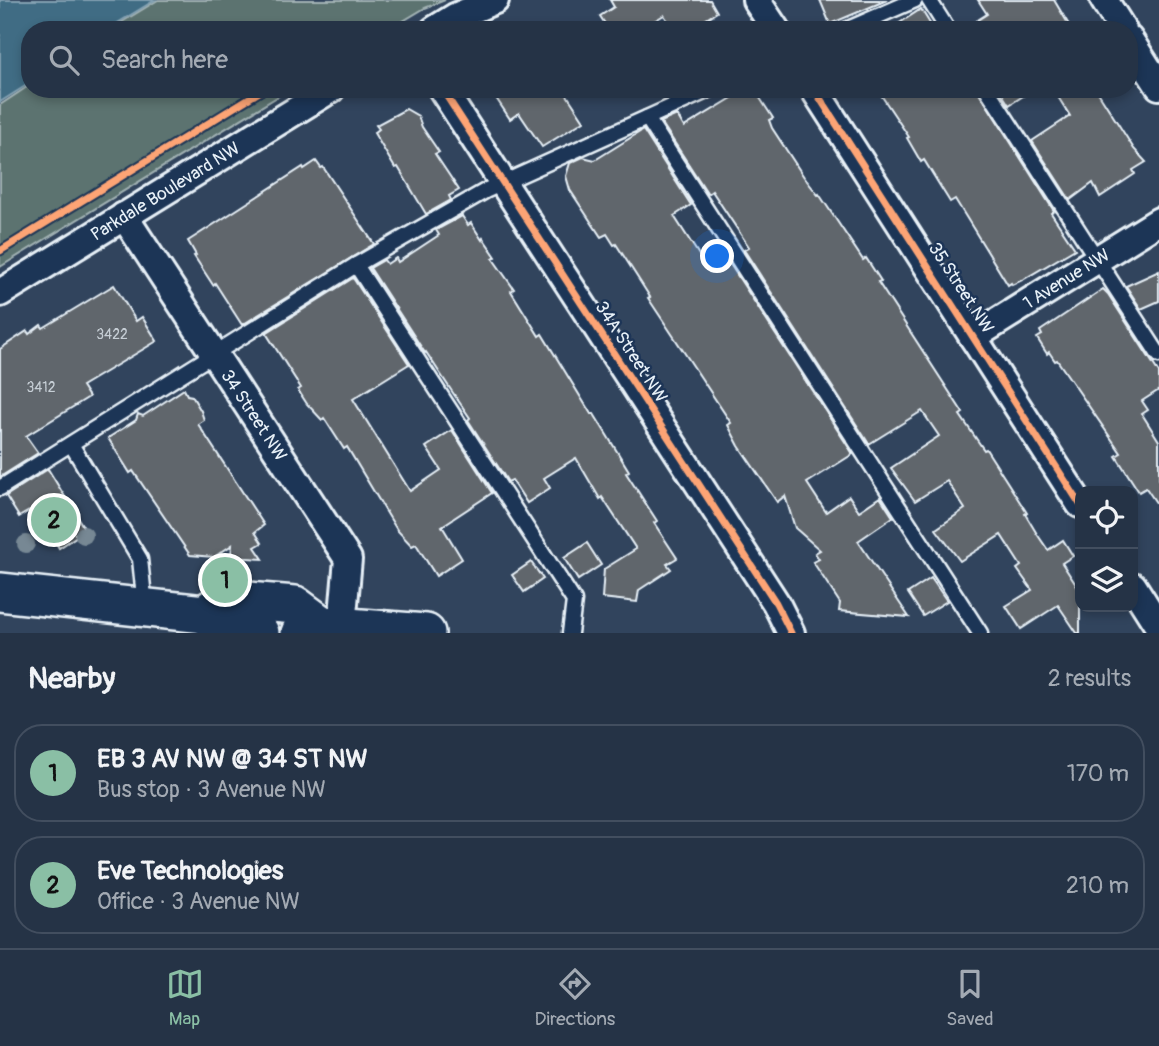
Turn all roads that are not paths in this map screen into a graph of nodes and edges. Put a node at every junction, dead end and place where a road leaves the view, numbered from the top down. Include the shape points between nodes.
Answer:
1 (495, 0) edge
2 (757, 0) edge
3 (915, 0) edge
4 (929, 0) edge
5 (1104, 0) edge
6 (449, 21) edge
7 (770, 21) edge
8 (867, 21) edge
9 (942, 21) edge
10 (1117, 21) edge
11 (1138, 53) edge
12 (1159, 86) edge
13 (316, 98) edge
14 (448, 98) edge
15 (691, 98) edge
16 (820, 98) edge
17 (993, 98) edge
18 (647, 118) junction
19 (502, 182) junction
20 (124, 216) junction
21 (1159, 221) edge
22 (1096, 259) junction
23 (356, 265) junction
24 (0, 293) edge
25 (973, 337) junction
26 (1159, 355) edge
27 (214, 356) junction
28 (71, 444) junction
29 (0, 488) edge
30 (1075, 496) edge
31 (0, 592) edge
32 (1138, 594) edge
33 (145, 609) junction
34 (204, 614) junction
35 (1159, 627) edge
36 (321, 629) edge
37 (260, 633) edge
38 (426, 633) edge
39 (570, 633) edge
40 (791, 633) edge
41 (980, 633) edge

1 - 6 street
2 - 7 street
3 - 8 lane
4 - 9 lane
5 - 10 street
11 - 12 street
13 - 20 street, Parkdale Boulevard NW
14 - 19 street, 34A Street NW
15 - 18 lane
16 - 25 street, 35 Street NW
17 - 22 lane
18 - 19 lane
18 - 41 lane
19 - 23 lane
19 - 40 street, 34A Street NW via 776,603
20 - 24 street, Parkdale Boulevard NW
20 - 27 street, 34 Street NW
21 - 22 street, 1 Avenue NW
22 - 25 street, 1 Avenue NW
22 - 26 lane
23 - 27 lane
23 - 39 lane via 574,601
25 - 30 street, 35 Street NW
27 - 28 lane
27 - 36 street, 34 Street NW via 348,559
28 - 29 lane
28 - 33 lane via 140,559
31 - 33 main road
32 - 35 street
33 - 34 main road
34 - 36 main road via 226,599 295,605
34 - 37 main road via 225,630
36 - 38 main road

